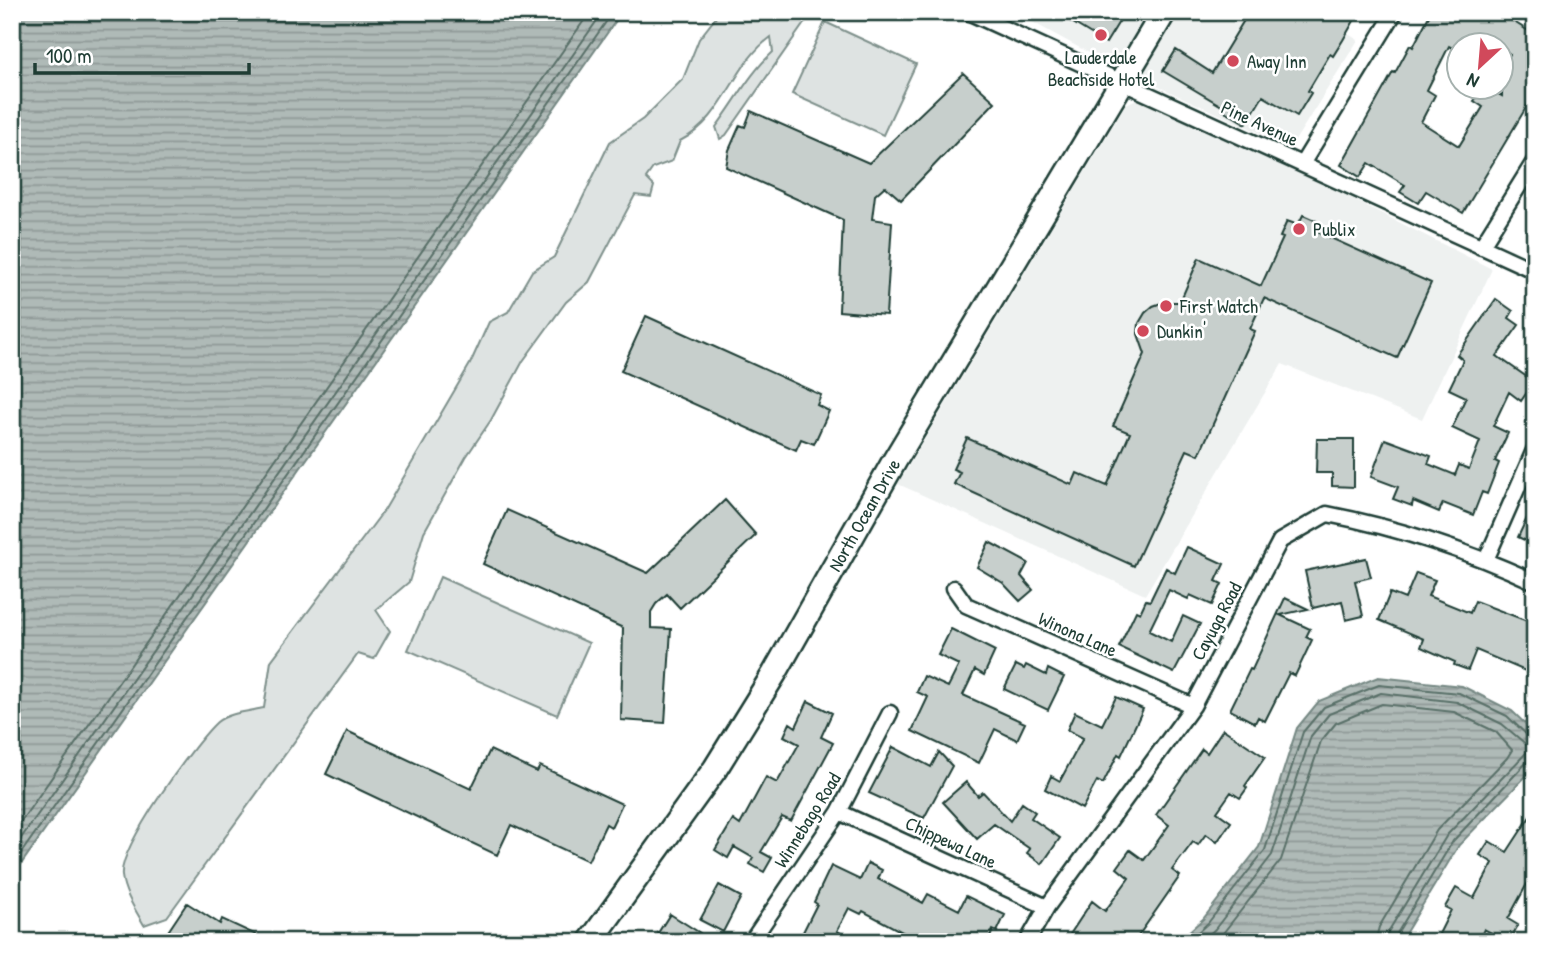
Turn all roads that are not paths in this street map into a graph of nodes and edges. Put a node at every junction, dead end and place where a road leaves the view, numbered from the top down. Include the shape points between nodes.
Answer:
1 (968, 12) edge
2 (1164, 12) edge
3 (1395, 12) edge
4 (1123, 81) junction
5 (1535, 160) edge
6 (1302, 164) junction
7 (1481, 247) junction
8 (1535, 271) edge
9 (1535, 448) edge
10 (1486, 560) junction
11 (1535, 582) edge
12 (954, 588) dead end
13 (1193, 706) junction
14 (890, 713) dead end
15 (839, 812) junction
16 (1047, 907) junction
17 (590, 942) edge
18 (751, 942) edge
19 (1027, 942) edge

1 - 4 street, Pine Avenue
2 - 4 main road, North Ocean Drive
3 - 6 street
4 - 6 street, Pine Avenue
4 - 17 main road, North Ocean Drive via 895,460 774,674 715,769
5 - 7 street
6 - 7 street, Pine Avenue
7 - 8 street, Pine Avenue
9 - 10 street
10 - 11 street, Cayuga Road
10 - 13 street, Cayuga Road via 1380,524 1327,514 1280,541
12 - 13 street, Winona Lane via 966,605
13 - 16 street, Cayuga Road
14 - 15 street, Winnebago Road
15 - 16 street, Chippewa Lane
15 - 18 street, Winnebago Road
16 - 19 street, Cayuga Road

